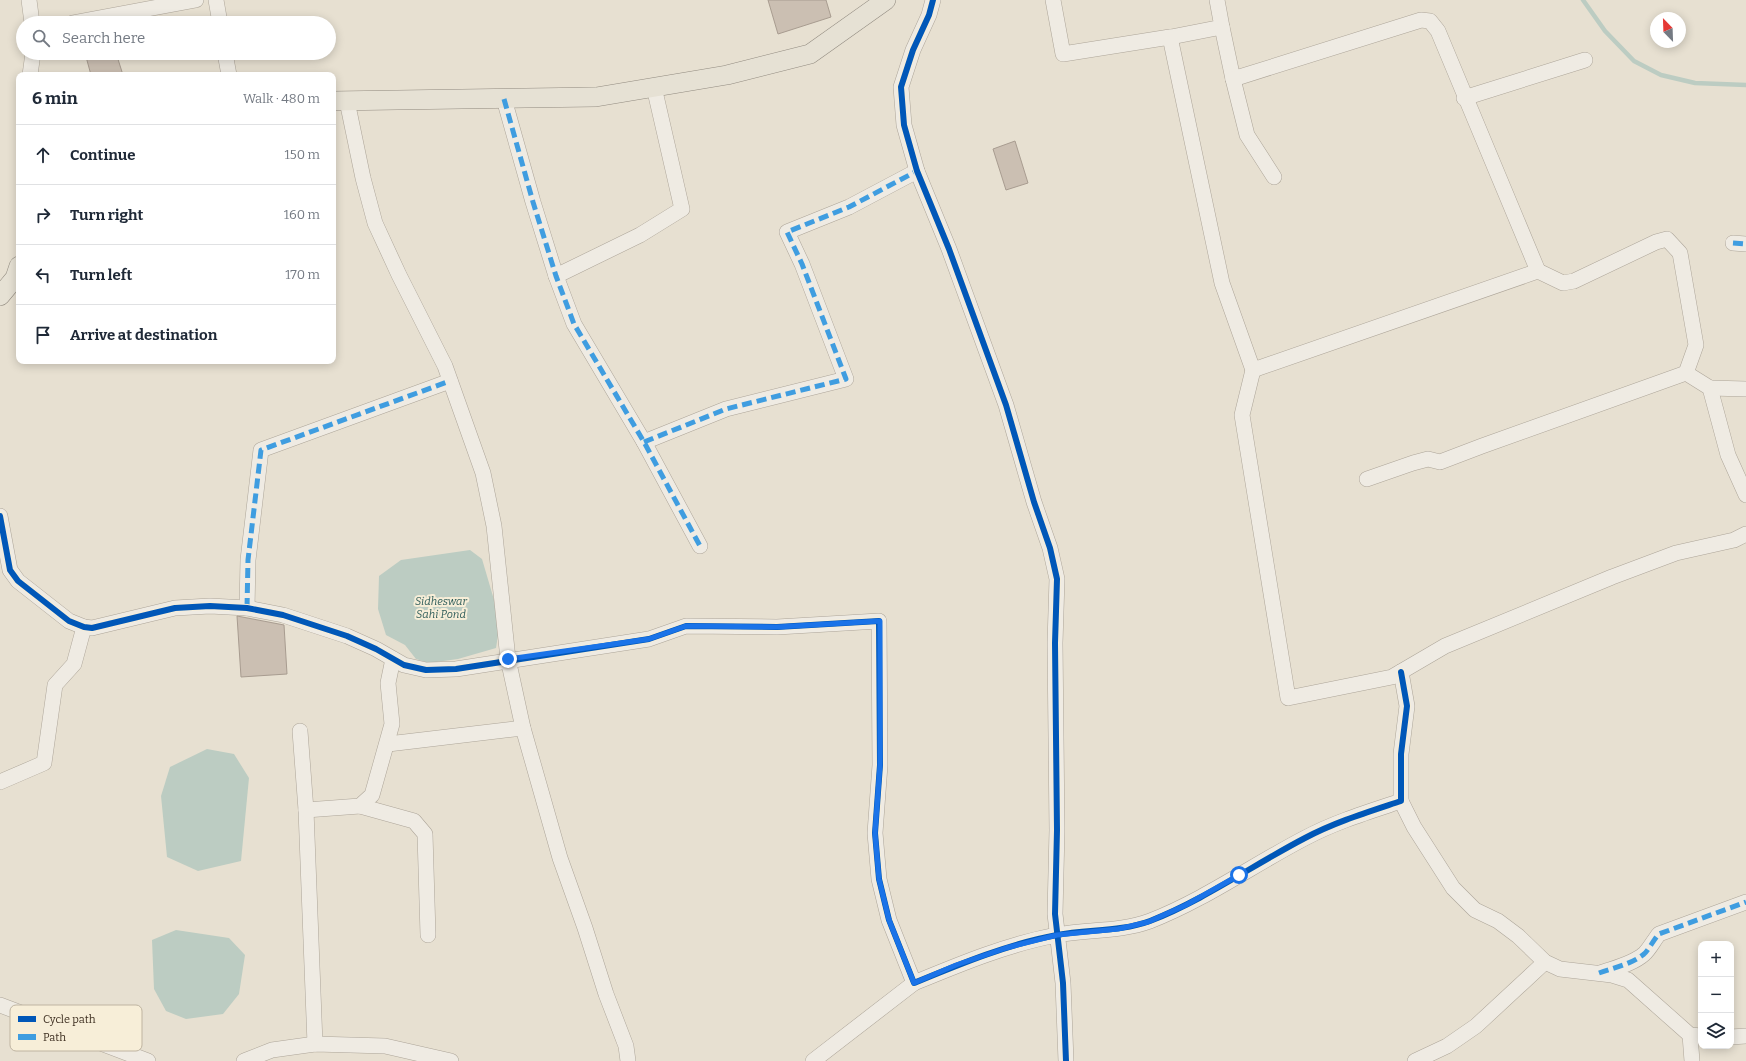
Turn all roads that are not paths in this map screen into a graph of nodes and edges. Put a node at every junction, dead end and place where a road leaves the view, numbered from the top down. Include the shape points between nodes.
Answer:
1 (29, 0) edge
2 (196, 0) edge
3 (216, 0) edge
4 (886, 0) edge
5 (933, 0) edge
6 (1053, 0) edge
7 (1217, 0) edge
8 (31, 16) edge
9 (110, 16) edge
10 (219, 16) edge
11 (1222, 27) junction
12 (1171, 37) junction
13 (32, 60) edge
14 (226, 60) edge
15 (1585, 60) dead end
16 (30, 72) edge
17 (228, 72) edge
18 (1234, 79) junction
19 (654, 88) junction
20 (1464, 98) junction
21 (504, 99) junction
22 (340, 101) edge
23 (917, 171) junction
24 (1274, 177) dead end
25 (1538, 271) junction
26 (16, 273) edge
27 (556, 276) junction
28 (0, 296) edge
29 (1252, 370) junction
30 (1686, 373) junction
31 (450, 381) junction
32 (1710, 388) junction
33 (1746, 389) edge
34 (644, 442) junction
35 (1367, 479) dead end
36 (1746, 495) edge
37 (0, 516) edge
38 (1746, 534) edge
39 (700, 546) dead end
40 (247, 608) junction
41 (84, 627) junction
42 (393, 659) junction
43 (508, 659) junction
44 (1402, 672) junction
45 (523, 728) junction
46 (300, 731) dead end
47 (388, 744) junction
48 (0, 782) edge
49 (1401, 802) junction
50 (360, 806) junction
51 (306, 810) junction
52 (1746, 902) edge
53 (428, 935) dead end
54 (1057, 935) junction
55 (1545, 962) junction
56 (1599, 973) junction
57 (914, 983) junction
58 (0, 1005) edge
59 (10, 1009) edge
60 (1695, 1036) edge
61 (1746, 1036) edge
62 (1734, 1037) edge
63 (314, 1044) junction
64 (122, 1051) edge
65 (249, 1060) edge
66 (148, 1061) edge
67 (451, 1061) edge
68 (628, 1061) edge
69 (813, 1061) edge
70 (1066, 1061) edge
71 (1415, 1061) edge
72 (1692, 1061) edge

1 - 8 street
2 - 9 street
3 - 10 street
4 - 19 main road via 810,54 727,75
5 - 23 street via 901,88 904,125
6 - 12 street via 1063,54
7 - 11 street
11 - 12 street
11 - 18 street
12 - 29 street via 1222,284
13 - 16 street
14 - 17 street
15 - 20 street
18 - 20 street via 1421,20 1430,21 1438,31
18 - 24 street via 1247,135
19 - 21 main road via 596,97
19 - 27 street via 682,209 640,235
20 - 25 street
21 - 22 main road
21 - 27 street
22 - 31 street via 375,223
23 - 34 street via 849,207 788,232 846,379 726,409
23 - 54 street via 949,249 1006,405 1050,548 1057,579
25 - 29 street
25 - 30 street via 1563,282 1574,281 1667,239 1680,252 1696,345
26 - 28 main road
27 - 34 street via 574,324
29 - 44 street via 1242,415 1288,698 1392,677
30 - 32 street
30 - 35 street via 1440,462 1428,459 1413,462
31 - 40 street via 261,450 248,560
31 - 43 street via 484,473 494,526
32 - 33 street
32 - 36 street via 1728,455
34 - 39 street
37 - 41 street via 10,570 18,581 69,622
38 - 44 street via 1734,540 1676,553 1612,577 1445,646
40 - 41 street via 175,608
40 - 42 street via 282,615 347,636
41 - 48 street via 74,664 55,685 44,763
42 - 43 street via 404,666 426,670 456,669
42 - 47 street via 388,683 392,724
43 - 45 street
43 - 57 street via 649,639 686,626 777,627 880,621 880,765 875,833 879,879 889,920
44 - 49 street via 1407,706
45 - 47 street
45 - 68 street via 560,858 626,1046
46 - 51 street
47 - 50 street via 372,795
49 - 54 street via 1357,816 1306,837 1186,905 1148,922 1118,929
49 - 55 street via 1453,888 1476,910 1498,921 1518,936
50 - 51 street
50 - 53 street via 414,821 425,834
51 - 63 street
52 - 56 street via 1659,934 1645,954
54 - 57 street via 1006,948
54 - 70 street via 1063,983
55 - 56 street via 1560,969
55 - 71 street via 1476,1026 1447,1046
56 - 60 street via 1628,980
57 - 69 street
58 - 59 street
60 - 72 street
61 - 62 street
63 - 65 street via 272,1050
63 - 67 street via 385,1046
64 - 66 street

